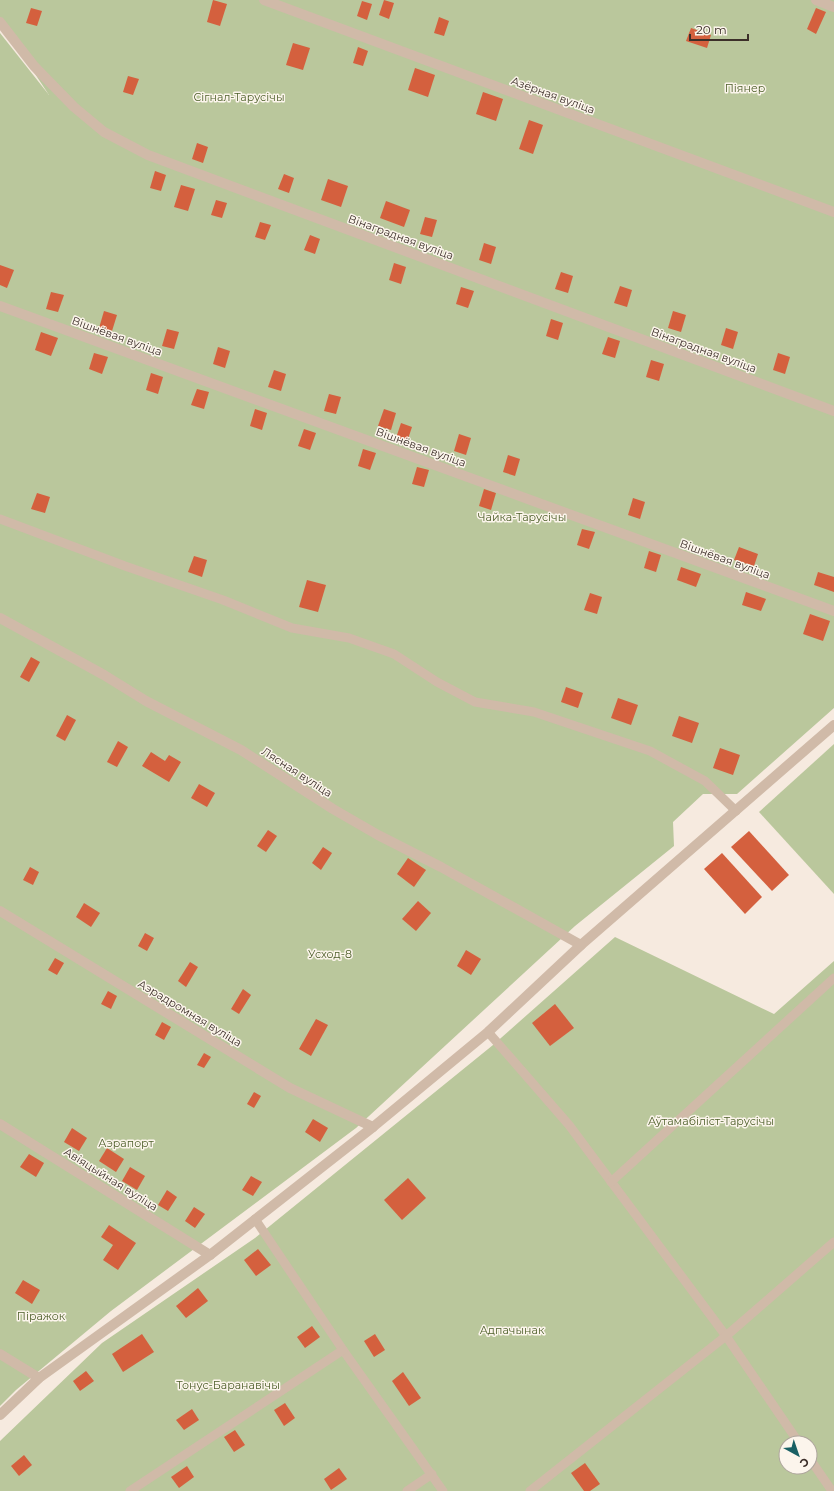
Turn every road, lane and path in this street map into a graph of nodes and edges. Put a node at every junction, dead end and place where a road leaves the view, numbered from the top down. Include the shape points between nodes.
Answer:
1 (264, 0) edge
2 (816, 0) edge
3 (834, 7) edge
4 (0, 22) edge
5 (834, 212) edge
6 (0, 306) edge
7 (834, 411) edge
8 (0, 519) edge
9 (834, 612) edge
10 (0, 618) edge
11 (834, 725) edge
12 (736, 811) junction
13 (0, 911) edge
14 (581, 945) junction
15 (834, 978) edge
16 (488, 1032) junction
17 (0, 1124) edge
18 (373, 1127) junction
19 (611, 1182) junction
20 (255, 1219) junction
21 (834, 1242) edge
22 (210, 1255) junction
23 (726, 1336) junction
24 (343, 1350) junction
25 (0, 1354) edge
26 (39, 1378) junction
27 (0, 1414) edge
28 (794, 1435) edge
29 (818, 1471) edge
30 (432, 1474) junction
31 (830, 1488) edge
32 (130, 1491) edge
33 (407, 1491) edge
34 (444, 1491) edge
35 (530, 1491) edge

1 - 5 street, Азёрная вуліца
2 - 3 street
4 - 7 street, Вінаградная вуліца via 34,66 74,107 104,132 148,155
6 - 9 street, Вішнёвая вуліца
8 - 12 lane via 292,628 349,638 394,654 437,682 475,702 534,712 650,751 705,781
10 - 14 street, Лясная вуліца via 146,701 241,750 378,835
11 - 12 street
12 - 14 street
13 - 18 street, Аэрадромная вуліца via 290,1088
14 - 16 street
15 - 19 lane
16 - 18 street
16 - 19 lane via 569,1124
17 - 22 street, Авіяцыйная вуліца
18 - 20 street
19 - 23 lane
20 - 22 street
20 - 24 lane
21 - 23 lane
22 - 26 street
23 - 28 lane
23 - 35 lane
24 - 30 lane
24 - 32 lane
25 - 26 street
26 - 27 street
29 - 31 lane
30 - 33 lane
30 - 34 lane

